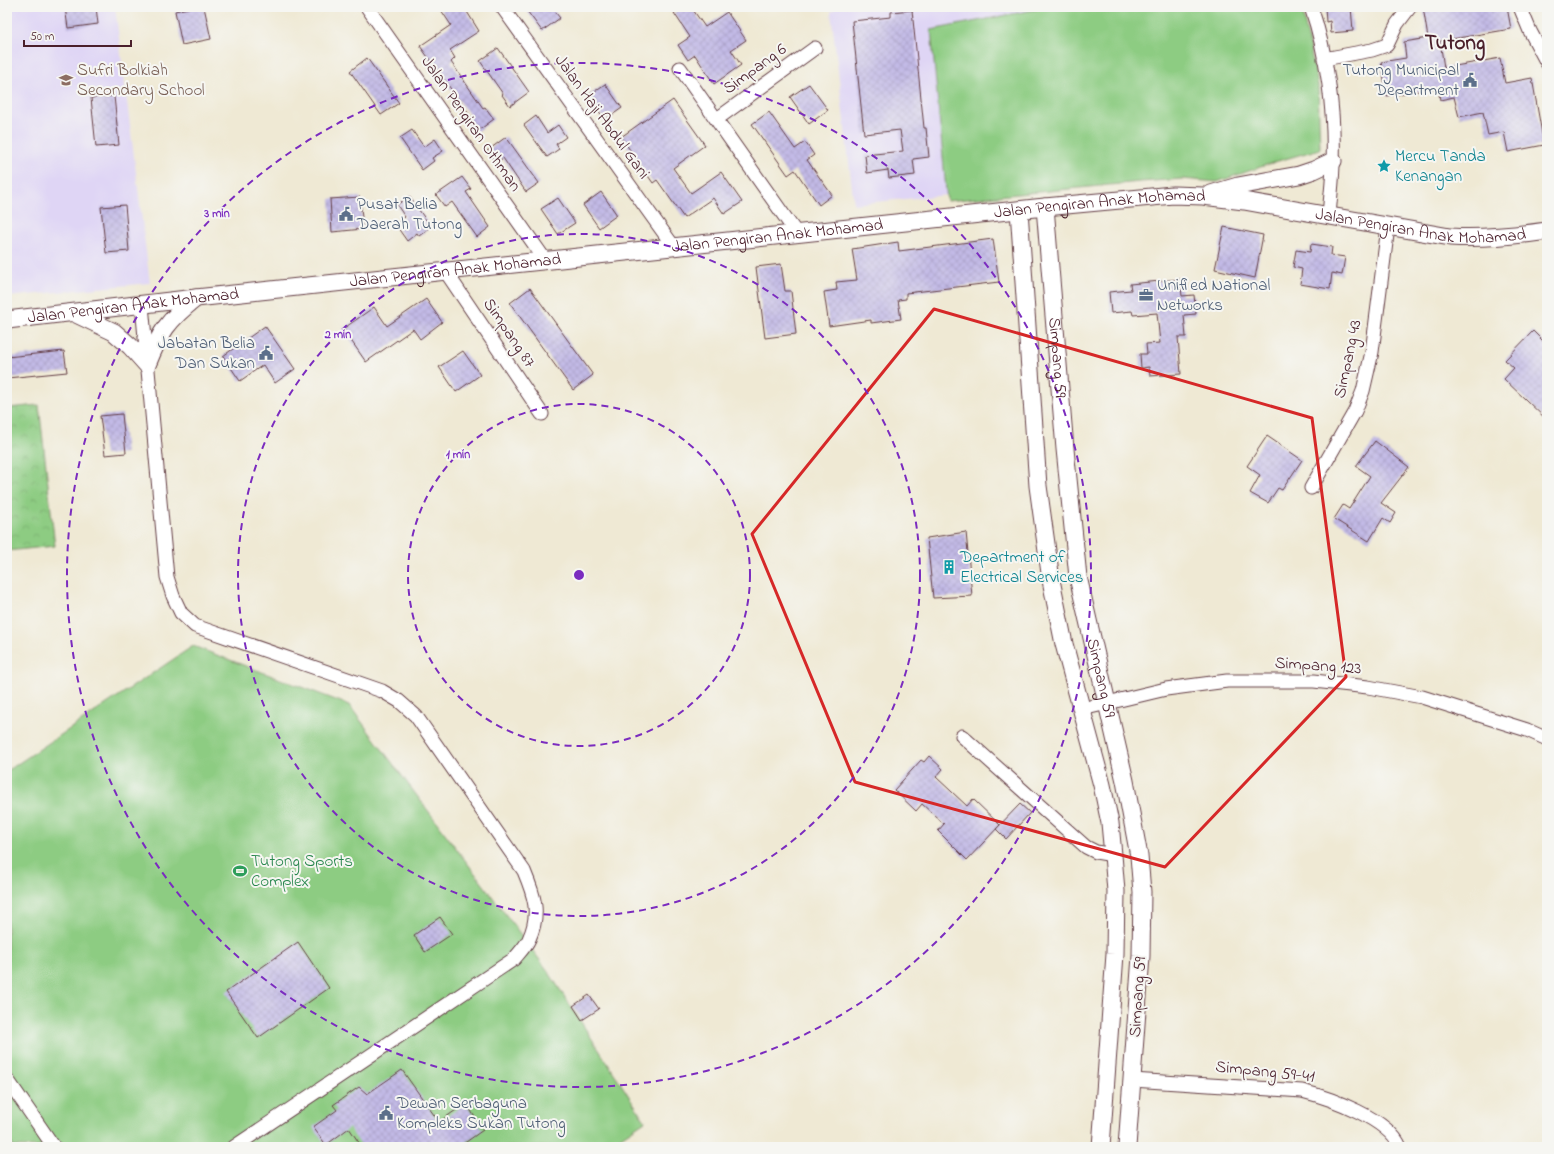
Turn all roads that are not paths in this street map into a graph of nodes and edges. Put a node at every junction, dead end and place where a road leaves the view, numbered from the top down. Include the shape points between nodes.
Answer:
1 (367, 7) edge
2 (502, 7) edge
3 (1311, 7) edge
4 (1410, 7) edge
5 (1520, 7) edge
6 (815, 48) dead end
7 (1324, 59) junction
8 (1547, 63) edge
9 (680, 68) dead end
10 (717, 119) junction
11 (1333, 161) junction
12 (1203, 196) junction
13 (1045, 207) junction
14 (1019, 210) junction
15 (1329, 217) junction
16 (1388, 227) junction
17 (1547, 231) edge
18 (797, 234) junction
19 (674, 247) junction
20 (546, 261) junction
21 (446, 272) junction
22 (196, 298) junction
23 (142, 305) junction
24 (74, 312) junction
25 (7, 320) edge
26 (147, 365) junction
27 (542, 414) dead end
28 (1311, 488) dead end
29 (1107, 704) junction
30 (1082, 709) junction
31 (962, 736) dead end
32 (1547, 739) edge
33 (1113, 855) junction
34 (7, 1078) edge
35 (1132, 1080) junction
36 (54, 1147) edge
37 (234, 1147) edge
38 (1101, 1147) edge
39 (1127, 1147) edge
40 (1400, 1147) edge

1 - 20 street, Jalan Pengiran Othman
2 - 19 street, Jalan Haji Abdul Gani
3 - 7 street
4 - 7 street via 1397,24 1387,46
5 - 8 street
6 - 10 street, Simpang 6
7 - 11 street via 1333,131
9 - 10 street
10 - 18 street
11 - 12 street via 1300,175 1238,186
11 - 15 street
12 - 13 street, Jalan Pengiran Anak Mohamad via 1173,195
12 - 15 street, Jalan Pengiran Anak Mohamad
13 - 14 street, Jalan Pengiran Anak Mohamad
13 - 29 street, Simpang 59 via 1078,577
14 - 18 street, Jalan Pengiran Anak Mohamad
14 - 30 street, Simpang 59 via 1040,506 1064,644
15 - 16 street, Jalan Pengiran Anak Mohamad
16 - 17 street, Jalan Pengiran Anak Mohamad via 1479,239
16 - 28 street, Simpang 43 via 1372,352 1363,391 1352,416
18 - 19 street, Jalan Pengiran Anak Mohamad
19 - 20 street, Jalan Pengiran Anak Mohamad
20 - 21 street, Jalan Pengiran Anak Mohamad
21 - 22 street, Jalan Pengiran Anak Mohamad
21 - 27 street, Simpang 87
22 - 23 street, Jalan Pengiran Anak Mohamad
22 - 26 street via 177,313 163,330
23 - 24 street, Jalan Pengiran Anak Mohamad
23 - 26 street
24 - 25 street, Jalan Pengiran Anak Mohamad
24 - 26 street via 114,332
26 - 37 street via 167,577 181,613 195,626 382,691 400,701 416,716 439,748 524,871 534,894 536,918 529,940 514,958
29 - 30 street, Simpang 123
29 - 32 street, Simpang 123 via 1166,689 1226,681 1314,681 1422,697 1527,730
29 - 35 street, Simpang 59 via 1134,819 1142,892 1141,956
30 - 33 street, Simpang 59 via 1102,785
31 - 33 street via 1086,847
33 - 38 street, Simpang 59 via 1116,891 1115,954
34 - 36 street
35 - 39 street, Simpang 59
35 - 40 street, Simpang 59-41 via 1302,1092 1323,1097 1368,1116 1387,1129

